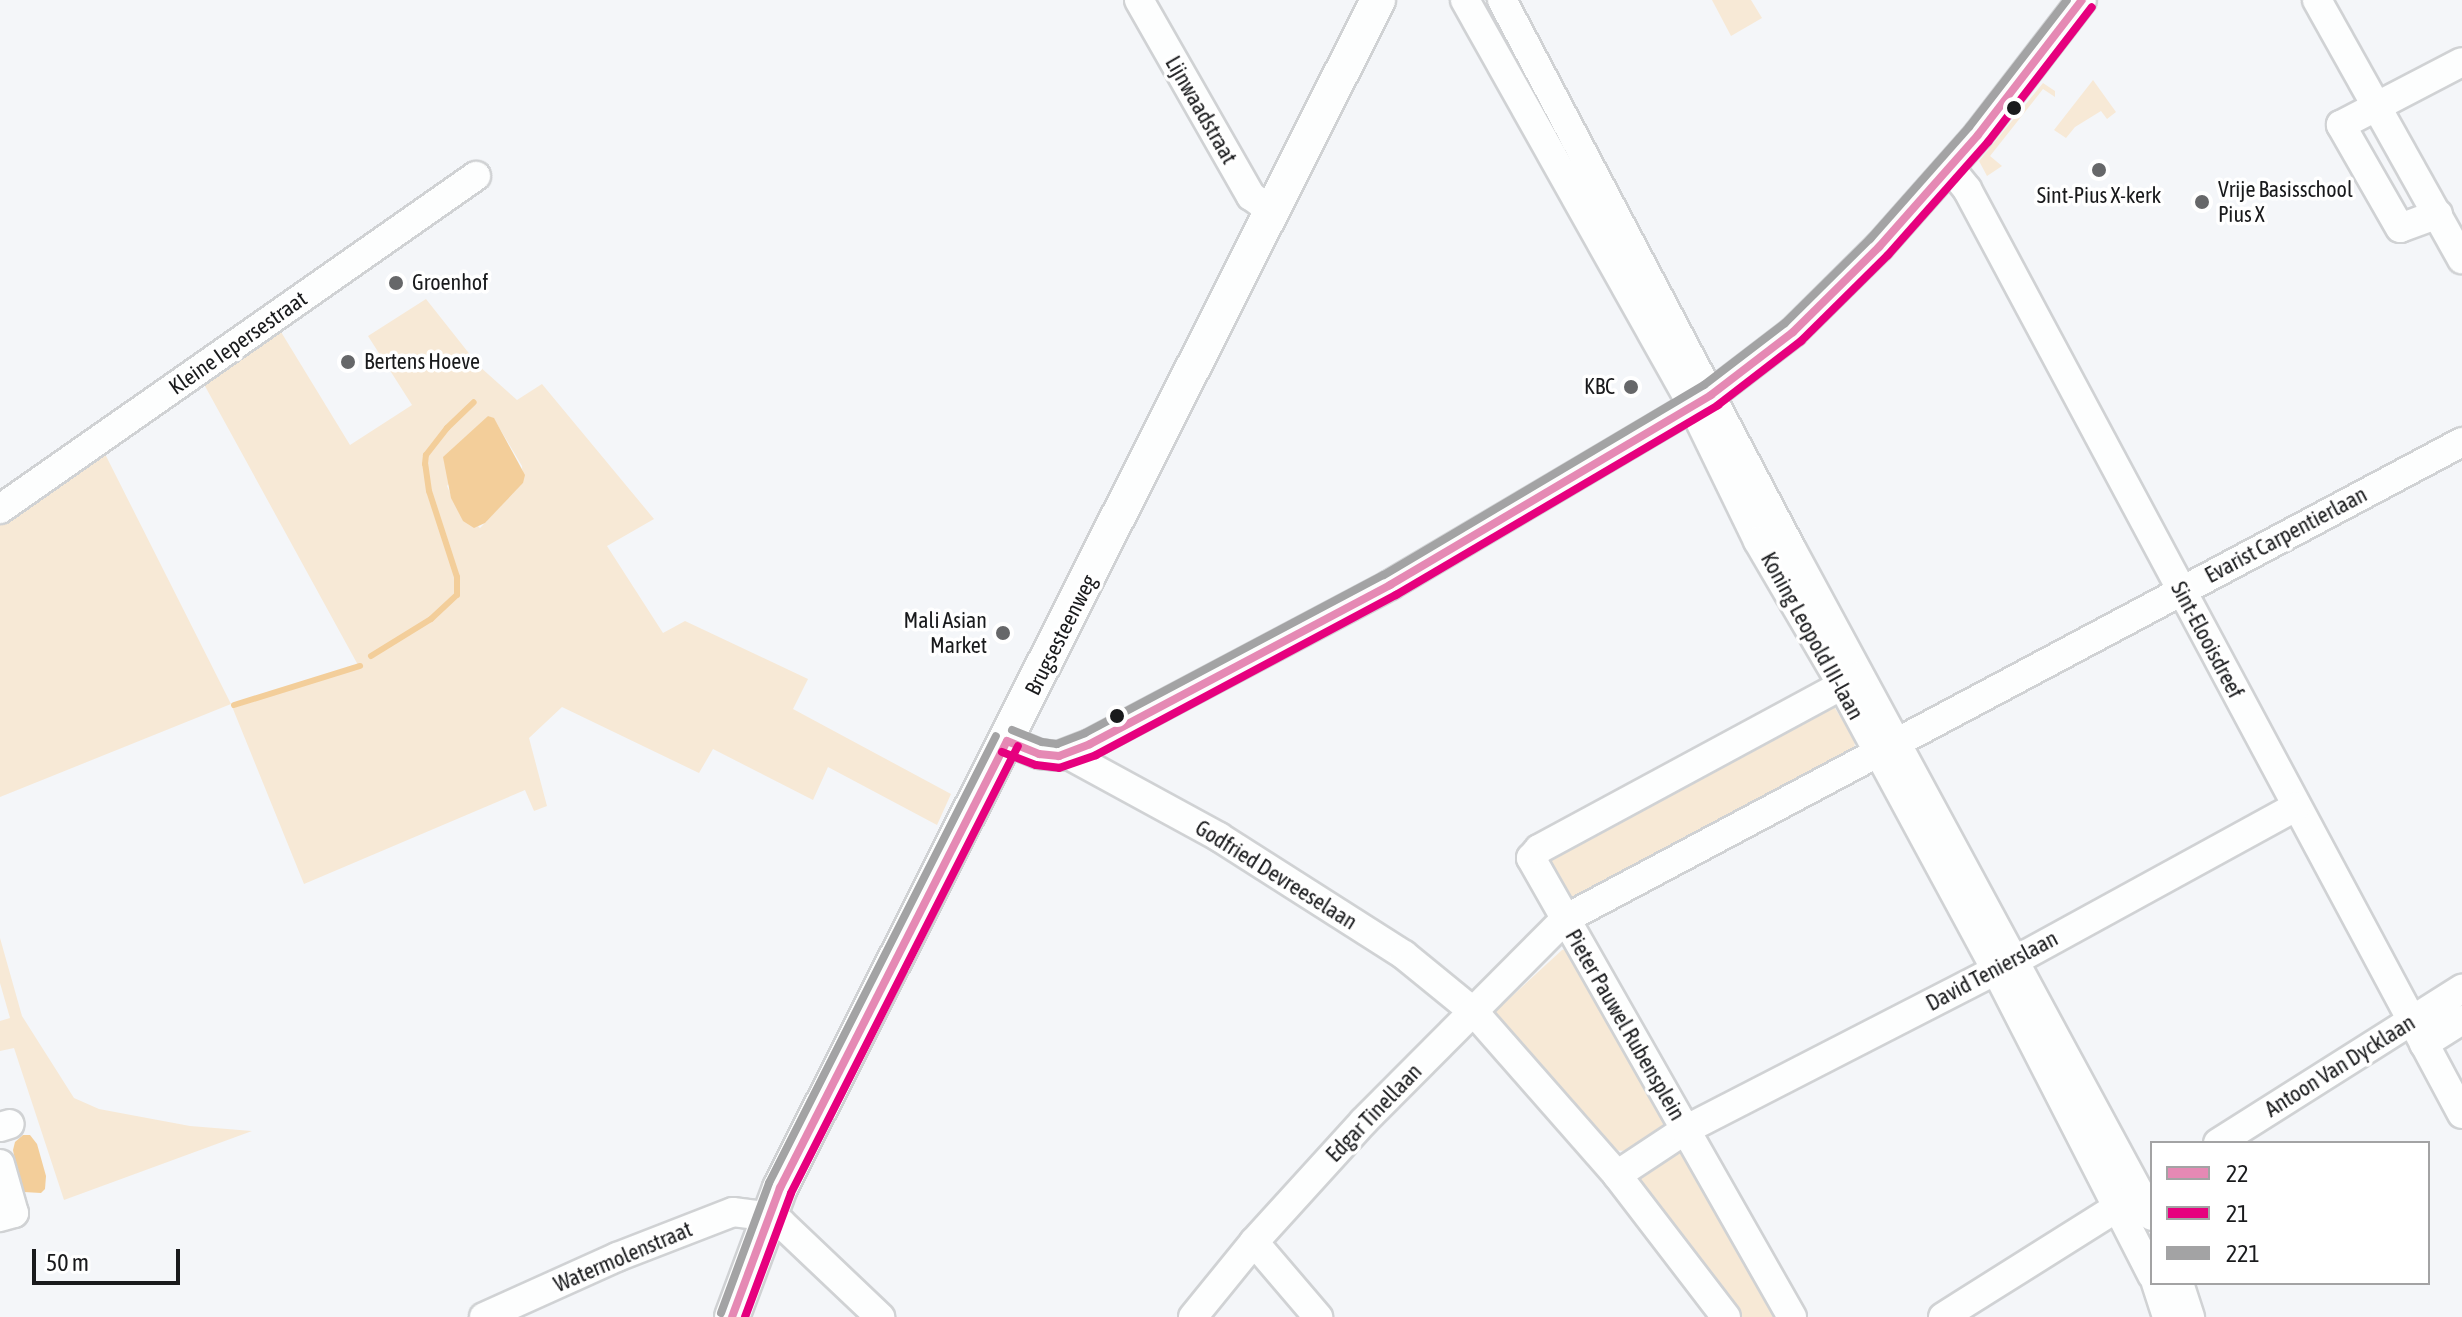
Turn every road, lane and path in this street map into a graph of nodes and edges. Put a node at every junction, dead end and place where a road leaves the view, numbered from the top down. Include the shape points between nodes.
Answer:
1 (1139, 0) edge
2 (1378, 0) edge
3 (1465, 0) edge
4 (1502, 0) edge
5 (2082, 0) edge
6 (2317, 0) edge
7 (2462, 62) edge
8 (2376, 107) junction
9 (1950, 168) junction
10 (476, 176) dead end
11 (1273, 212) junction
12 (2438, 214) junction
13 (2462, 259) edge
14 (1701, 400) junction
15 (2462, 442) edge
16 (0, 509) edge
17 (2181, 591) junction
18 (1852, 680) junction
19 (1007, 741) junction
20 (1887, 748) junction
21 (1067, 754) junction
22 (2296, 807) junction
23 (1565, 919) junction
24 (2006, 965) junction
25 (2462, 989) edge
26 (1474, 1012) junction
27 (2462, 1020) edge
28 (2417, 1033) junction
29 (2462, 1114) edge
30 (1685, 1130) junction
31 (2222, 1141) edge
32 (0, 1164) edge
33 (1617, 1175) junction
34 (2142, 1200) edge
35 (15, 1214) edge
36 (766, 1216) junction
37 (1254, 1242) junction
38 (2150, 1260) edge
39 (2157, 1285) edge
40 (2180, 1285) edge
41 (484, 1317) edge
42 (732, 1317) edge
43 (880, 1317) edge
44 (1193, 1317) edge
45 (1318, 1317) edge
46 (1726, 1317) edge
47 (1792, 1317) edge
48 (1943, 1317) edge
49 (2167, 1317) edge
50 (2190, 1317) edge

1 - 11 street, Lijnwaadstraat via 1251,196
2 - 11 main road, Brugsesteenweg
3 - 14 street, Koning Leopold III-laan
4 - 14 street, Koning Leopold III-laan
5 - 9 street
6 - 8 street
7 - 8 street
8 - 12 street
8 - 12 street via 2341,125 2400,228
9 - 14 street via 1793,332
9 - 17 street, Sint-Elooisdreef via 1967,189
10 - 16 street, Kleine Iepersestraat
11 - 19 main road, Brugsesteenweg
12 - 13 street
14 - 18 street, Koning Leopold III-laan via 1758,541
14 - 21 street via 1366,599
15 - 17 street, Evarist Carpentierlaan
17 - 20 street, Evarist Carpentierlaan
17 - 22 street, Sint-Elooisdreef
18 - 20 street, Koning Leopold III-laan
18 - 23 street via 1539,849 1531,858 1534,869
19 - 21 street via 1039,754
19 - 36 main road, Brugsesteenweg
20 - 23 street, Edgar Tinellaan
20 - 24 street, Koning Leopold III-laan
21 - 26 street, Godfried Devreeselaan via 1219,837 1404,955
22 - 24 street, David Tenierslaan
22 - 28 street, Sint-Elooisdreef
23 - 26 street, Edgar Tinellaan
23 - 30 street, Pieter Pauwel Rubensplein
24 - 30 street, David Tenierslaan
24 - 34 street, Koning Leopold III-laan
25 - 28 street, Antoon Van Dycklaan
26 - 33 street
26 - 37 street, Edgar Tinellaan via 1364,1121
27 - 28 street, Antoon Van Dycklaan
28 - 29 street, Sint-Elooisdreef
28 - 31 street, Antoon Van Dycklaan
30 - 33 street, Pieter Pauwel Rubensplein
30 - 47 street, Pieter Pauwel Rubensplein
32 - 35 street
33 - 46 street
34 - 38 street, Koning Leopold III-laan
34 - 48 street
36 - 41 street, Watermolenstraat via 722,1215
36 - 42 main road, Brugsesteenweg
36 - 43 street via 790,1231
37 - 44 street, Edgar Tinellaan
37 - 45 street
39 - 49 street
40 - 50 street

